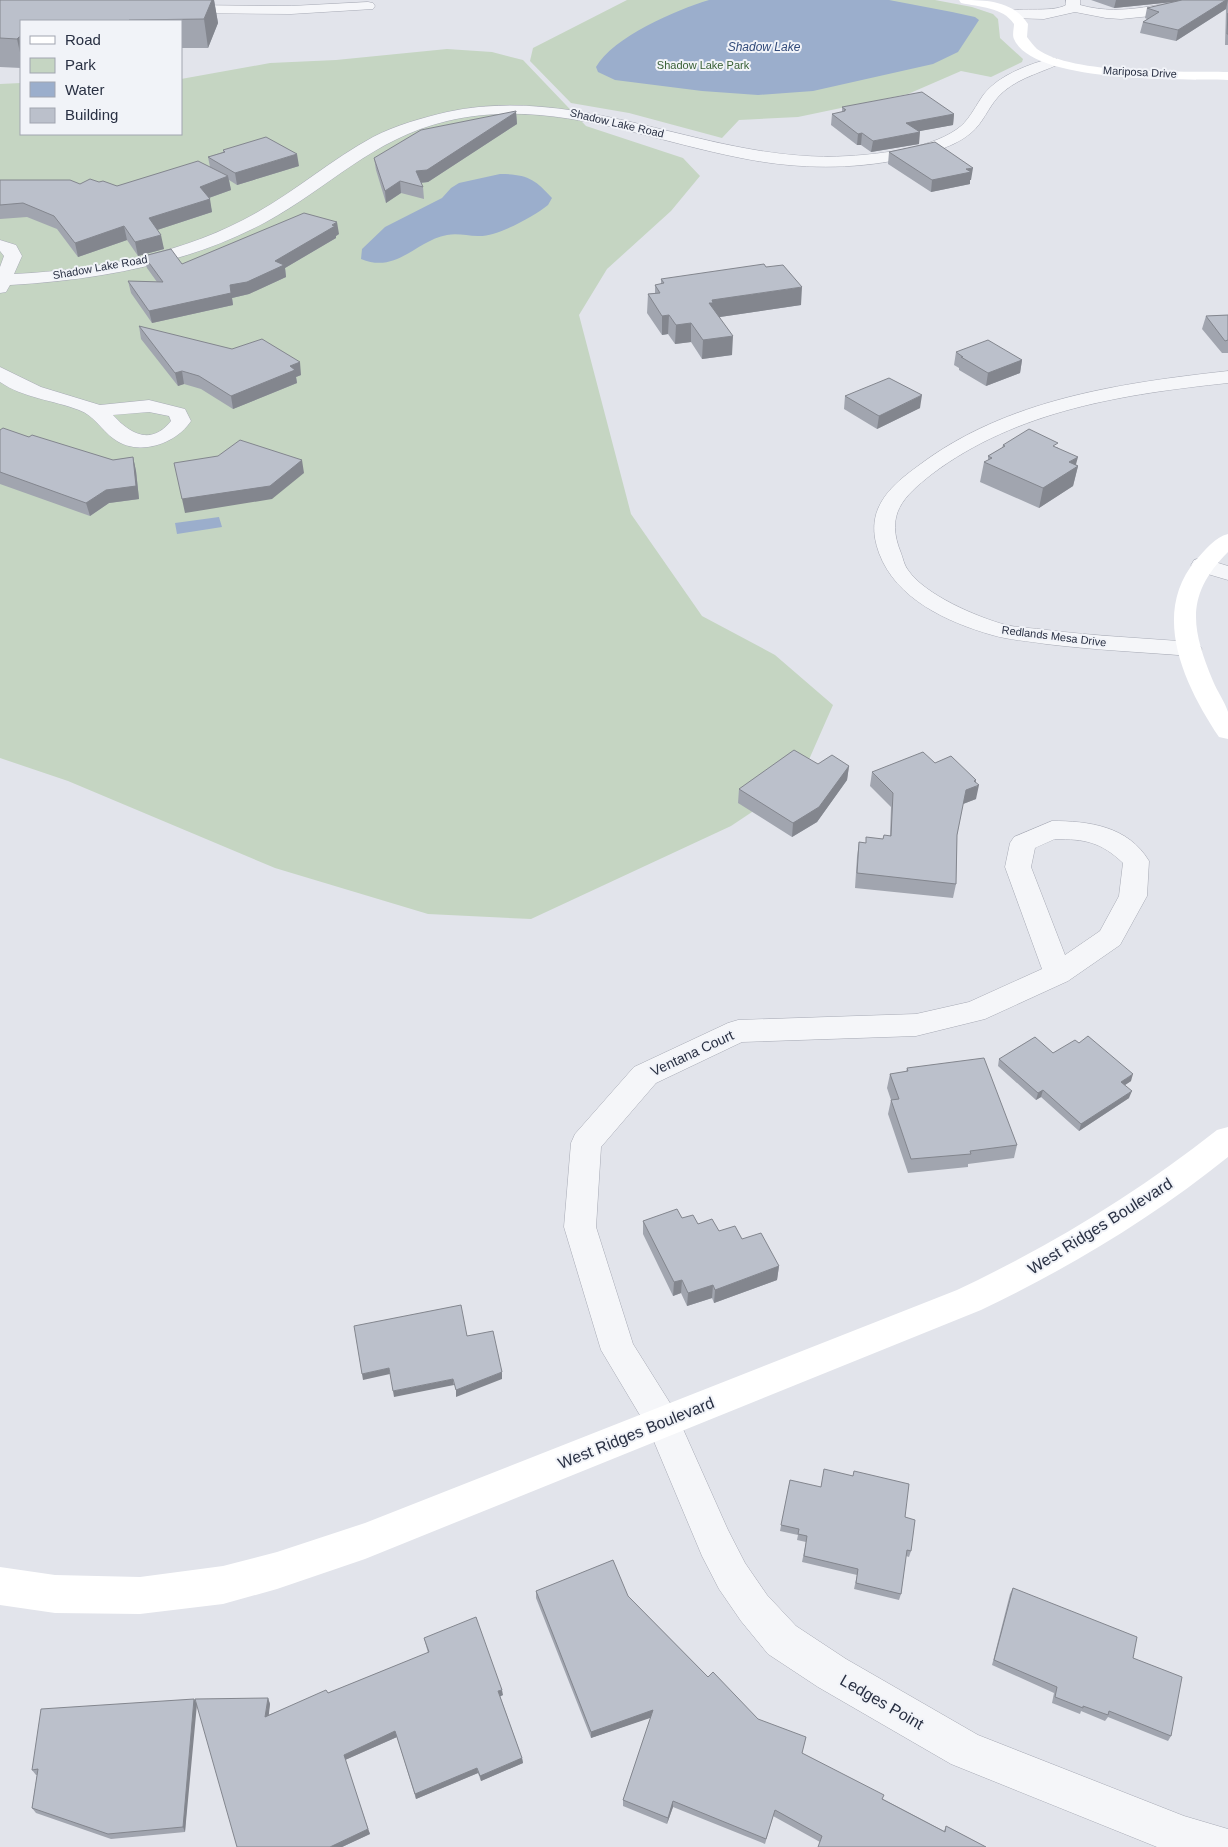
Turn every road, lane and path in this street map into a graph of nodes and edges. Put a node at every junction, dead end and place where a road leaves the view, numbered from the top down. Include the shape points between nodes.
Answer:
1 (966, 0) edge
2 (1199, 0) edge
3 (1073, 4) edge
4 (368, 6) dead end
5 (168, 9) edge
6 (1012, 14) junction
7 (1052, 62) junction
8 (1228, 76) edge
9 (0, 245) edge
10 (2, 283) edge
11 (0, 373) edge
12 (1228, 377) edge
13 (98, 411) dead end
14 (1228, 540) edge
15 (1202, 565) junction
16 (1228, 573) edge
17 (1190, 649) junction
18 (1228, 731) edge
19 (1058, 974) junction
20 (1228, 1139) edge
21 (662, 1422) junction
22 (0, 1586) edge
23 (1220, 1847) edge

1 - 6 street via 995,6
2 - 3 street via 1122,17 1100,15
3 - 6 street via 1067,11
4 - 5 street via 291,10
6 - 7 street, Mariposa Drive via 1021,24 1023,45
7 - 8 street, Mariposa Drive via 1087,70
7 - 10 street, Shadow Lake Road via 1011,79 993,93 969,128 912,152 867,159 782,159 740,153 576,112 508,109 452,116 384,138 260,218 204,244 128,264
9 - 10 street via 10,249 13,256
11 - 13 street via 31,389
12 - 17 street, Redlands Mesa Drive via 1165,383 1112,393 1057,406 990,431 934,461 900,492 883,515 886,544 899,574 933,603 999,630 1058,639
14 - 15 street
15 - 16 street
15 - 17 street via 1188,588 1184,609
17 - 18 street via 1207,697
19 - 19 street, Ventana Court via 1110,938 1133,896 1136,861 1118,842 1085,830 1052,830 1023,843 1018,867
19 - 21 street, Ventana Court via 975,1011 916,1025 738,1031 645,1075 586,1143 580,1227 618,1350
20 - 21 street, West Ridges Boulevard via 1097,1232 1028,1273 969,1300
21 - 22 street, West Ridges Boulevard via 365,1541 224,1585 151,1594 91,1596
21 - 23 street, Ledges Point via 714,1543 732,1576 782,1640 832,1673 965,1750 1184,1837

